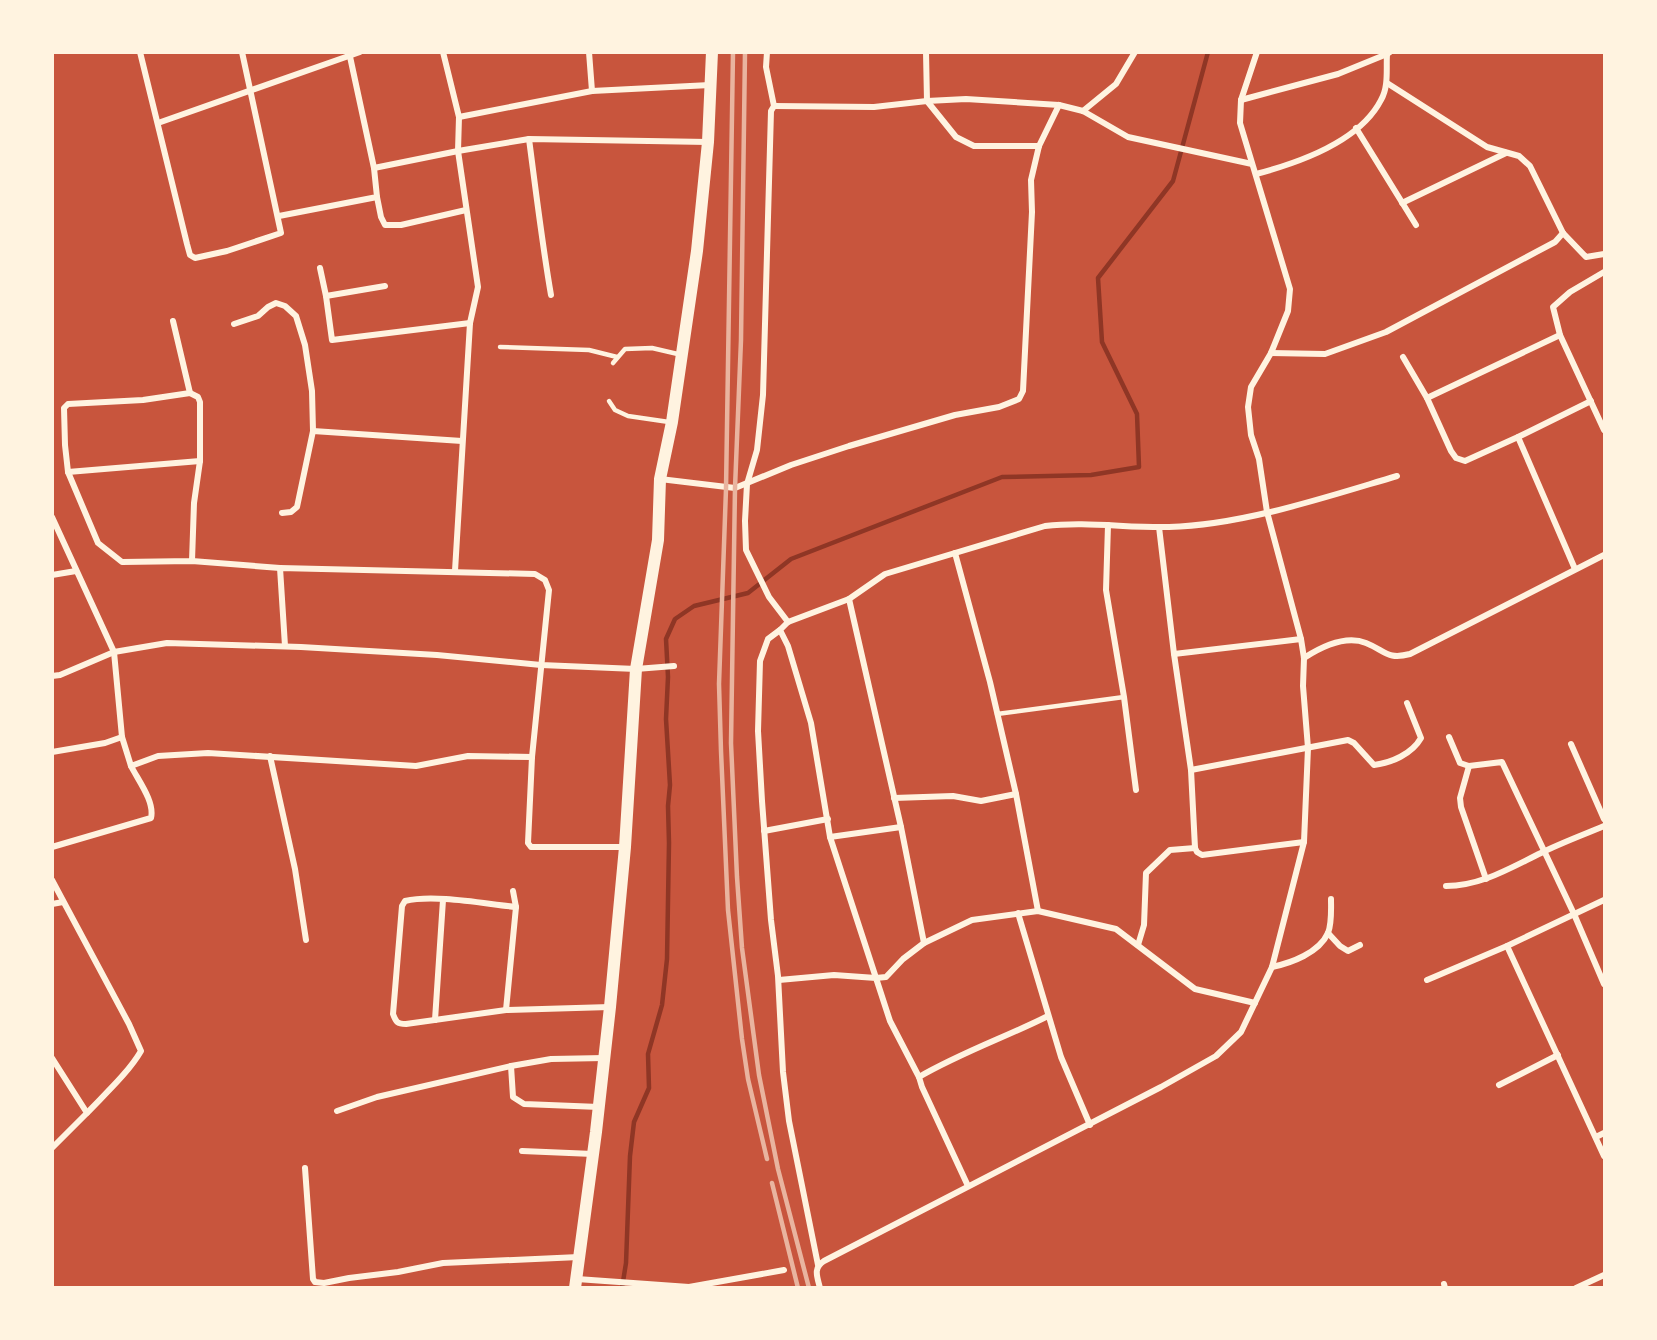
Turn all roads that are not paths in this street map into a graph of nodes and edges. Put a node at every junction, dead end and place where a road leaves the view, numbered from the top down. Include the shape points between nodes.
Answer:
1 (140, 52) edge
2 (242, 52) edge
3 (360, 52) edge
4 (443, 52) edge
5 (589, 52) edge
6 (712, 52) edge
7 (767, 52) edge
8 (926, 52) edge
9 (1135, 52) edge
10 (1257, 52) edge
11 (1388, 53) edge
12 (350, 54) edge
13 (1387, 84) junction
14 (711, 85) junction
15 (250, 90) junction
16 (592, 91) junction
17 (927, 100) junction
18 (1241, 100) junction
19 (1059, 105) junction
20 (774, 106) junction
21 (1083, 111) junction
22 (459, 117) junction
23 (158, 123) junction
24 (1356, 128) junction
25 (529, 140) junction
26 (708, 142) junction
27 (1039, 146) junction
28 (458, 150) junction
29 (1506, 153) junction
30 (1252, 164) junction
31 (374, 168) junction
32 (1256, 174) junction
33 (377, 196) junction
34 (1402, 203) junction
35 (466, 210) junction
36 (279, 216) junction
37 (1416, 225) dead end
38 (1563, 233) junction
39 (1605, 254) edge
40 (320, 268) dead end
41 (1605, 272) edge
42 (385, 286) dead end
43 (551, 295) dead end
44 (326, 296) junction
45 (173, 321) dead end
46 (470, 322) junction
47 (234, 324) dead end
48 (1560, 335) junction
49 (500, 347) dead end
50 (1271, 353) junction
51 (682, 355) junction
52 (617, 357) junction
53 (1403, 357) dead end
54 (614, 363) dead end
55 (190, 393) junction
56 (1427, 398) junction
57 (609, 401) dead end
58 (1591, 401) junction
59 (672, 422) junction
60 (1605, 430) edge
61 (313, 431) junction
62 (1518, 437) junction
63 (462, 441) junction
64 (200, 461) junction
65 (68, 472) junction
66 (1397, 476) dead end
67 (660, 479) junction
68 (747, 484) junction
69 (1267, 512) junction
70 (282, 513) dead end
71 (52, 517) edge
72 (1108, 525) junction
73 (1159, 527) junction
74 (955, 553) junction
75 (1605, 555) edge
76 (192, 561) junction
77 (280, 568) junction
78 (1575, 569) junction
79 (76, 571) junction
80 (455, 571) junction
81 (52, 575) edge
82 (849, 599) junction
83 (789, 622) junction
84 (780, 630) junction
85 (1301, 639) junction
86 (285, 646) junction
87 (114, 652) junction
88 (1174, 654) junction
89 (1304, 658) junction
90 (541, 665) junction
91 (674, 666) dead end
92 (636, 669) junction
93 (52, 676) edge
94 (1124, 697) junction
95 (1407, 703) dead end
96 (997, 714) junction
97 (122, 737) junction
98 (1449, 737) dead end
99 (1571, 744) dead end
100 (1308, 748) junction
101 (52, 752) edge
102 (270, 756) junction
103 (532, 757) junction
104 (130, 766) junction
105 (1469, 766) junction
106 (1191, 770) junction
107 (1136, 790) dead end
108 (1016, 794) junction
109 (894, 798) junction
110 (828, 819) junction
111 (1605, 819) edge
112 (1605, 826) edge
113 (901, 827) junction
114 (764, 831) junction
115 (830, 837) junction
116 (1304, 842) junction
117 (625, 847) junction
118 (52, 848) edge
119 (1195, 848) junction
120 (1544, 852) junction
121 (1486, 879) junction
122 (52, 880) edge
123 (1446, 886) dead end
124 (513, 891) dead end
125 (1331, 899) dead end
126 (443, 900) junction
127 (1605, 900) edge
128 (63, 902) junction
129 (52, 904) edge
130 (516, 907) junction
131 (1038, 911) junction
132 (1018, 913) junction
133 (1574, 914) junction
134 (1328, 933) junction
135 (306, 940) dead end
136 (924, 943) junction
137 (1138, 945) junction
138 (1360, 945) dead end
139 (1507, 946) junction
140 (1272, 967) junction
141 (876, 978) junction
142 (778, 980) junction
143 (1427, 980) dead end
144 (1605, 984) edge
145 (1255, 1003) junction
146 (610, 1007) junction
147 (506, 1010) junction
148 (1048, 1016) junction
149 (435, 1020) junction
150 (1558, 1055) junction
151 (52, 1058) edge
152 (604, 1058) junction
153 (511, 1066) junction
154 (919, 1077) junction
155 (1499, 1085) dead end
156 (599, 1107) junction
157 (337, 1111) dead end
158 (87, 1113) junction
159 (1089, 1125) junction
160 (1605, 1133) edge
161 (1596, 1137) junction
162 (52, 1148) edge
163 (522, 1151) dead end
164 (593, 1154) junction
165 (1605, 1156) edge
166 (305, 1168) dead end
167 (968, 1186) junction
168 (579, 1257) junction
169 (818, 1265) junction
170 (784, 1270) dead end
171 (1605, 1275) edge
172 (576, 1283) edge
173 (820, 1287) edge
174 (1575, 1287) edge

1 - 23 street
2 - 15 street
3 - 12 street
4 - 22 street
5 - 16 street
6 - 14 main road
7 - 20 street
8 - 17 street
9 - 21 street via 1116,84
10 - 18 street
11 - 13 street
11 - 18 street via 1338,74
12 - 15 street
12 - 31 street
13 - 24 street via 1371,115
13 - 29 street via 1487,147
14 - 16 street
14 - 26 main road
15 - 23 street
15 - 36 street
16 - 22 street
17 - 19 street
17 - 20 street via 874,107
17 - 27 street via 956,137 974,146
18 - 30 street via 1240,123
19 - 21 street
19 - 27 street
20 - 68 street via 763,395 757,450
21 - 30 street via 1128,137
22 - 28 street
23 - 36 street via 190,255 202,258 281,233
24 - 32 street via 1324,150
24 - 34 street
25 - 26 street
25 - 28 street
25 - 43 street
26 - 51 main road
27 - 68 street via 1031,180 1023,392 1018,399 849,446
28 - 31 street
28 - 35 street
29 - 34 street
29 - 38 street via 1519,156 1530,166
30 - 32 street
31 - 33 street
32 - 50 street via 1290,289 1288,311
33 - 35 street via 385,225
33 - 36 street
34 - 37 street
35 - 46 street via 478,287
38 - 39 street via 1586,257
38 - 50 street via 1555,242 1386,332 1325,354
40 - 44 street
41 - 48 street via 1553,307
42 - 44 street
44 - 46 street via 332,340
45 - 55 street
46 - 63 street
47 - 61 street via 258,316 276,303 296,316 312,391
48 - 56 street
48 - 58 street
49 - 52 lane via 589,350
50 - 69 street via 1251,387 1248,407
51 - 52 lane via 639,348 625,349
51 - 59 main road
52 - 54 lane
53 - 56 street
55 - 64 street via 200,402
55 - 65 street via 68,404 64,408
56 - 62 street via 1456,458 1465,460
57 - 59 lane via 615,410 628,416
58 - 60 street
58 - 62 street
59 - 67 main road
61 - 63 street
61 - 70 street via 297,507
62 - 78 street
63 - 80 street
64 - 65 street
64 - 76 street
65 - 76 street via 98,543 113,556 122,562
66 - 69 street
67 - 68 street via 726,489
67 - 92 main road via 658,540
68 - 83 street via 747,550 769,597
69 - 73 street
69 - 85 street
71 - 79 street
72 - 73 street
72 - 74 street via 1045,526
72 - 94 street via 1106,590
73 - 88 street
74 - 82 street via 885,574
74 - 96 street
75 - 78 street
76 - 77 street
77 - 80 street
77 - 86 street
78 - 89 street via 1410,654 1390,657 1365,643 1350,641 1331,644
79 - 81 street
79 - 87 street
80 - 90 street via 535,574 545,580 549,590
82 - 83 street
82 - 109 street
83 - 84 street
84 - 110 street via 812,723
84 - 114 street via 768,639 760,661 758,731
85 - 88 street
85 - 89 street
86 - 87 street via 167,643
86 - 90 street
87 - 93 street
87 - 97 street
88 - 106 street
89 - 100 street
90 - 92 street
90 - 103 street
91 - 92 street
92 - 117 main road
94 - 96 lane
94 - 107 street
95 - 100 street via 1420,738 1386,764 1374,765 1348,740
96 - 108 street
97 - 101 street
97 - 104 street
98 - 105 street via 1460,763
99 - 111 street
100 - 106 street
100 - 116 street
102 - 103 street via 416,766 468,756
102 - 104 street via 158,756
102 - 135 street via 296,869
103 - 117 street via 528,843 531,846
104 - 118 street via 150,804 151,818
105 - 120 street via 1502,762
105 - 121 street via 1461,807
106 - 119 street
108 - 109 street via 981,801 953,796
108 - 131 street
109 - 113 street
110 - 114 street
110 - 115 street
112 - 120 street
113 - 115 street
113 - 136 street
114 - 142 street
115 - 141 street
116 - 119 street via 1202,855
116 - 140 street
117 - 146 main road
119 - 137 street via 1170,850 1146,873 1144,925
120 - 121 street
120 - 133 street
121 - 123 street
122 - 128 street
124 - 130 street
125 - 134 street
126 - 130 street
126 - 149 street
126 - 149 street via 409,900 402,906 393,1014 399,1024
127 - 133 street
128 - 129 street
128 - 158 street via 141,1051
130 - 147 street
131 - 132 street
131 - 137 street via 1116,929
132 - 136 street via 972,920
132 - 148 street
133 - 139 street
133 - 144 street
134 - 138 street via 1344,950
134 - 140 street via 1308,953 1291,963
136 - 141 street via 886,977
137 - 145 street via 1195,989
139 - 143 street
139 - 150 street
140 - 145 street
141 - 142 street via 834,975
141 - 154 street via 890,1021
142 - 169 street via 789,1121
145 - 159 street via 1241,1032 1216,1056
146 - 147 street
146 - 152 main road
147 - 149 street
148 - 154 street
148 - 159 street
150 - 155 street
150 - 161 street
151 - 158 street
152 - 153 street via 551,1059
152 - 156 main road
153 - 156 street via 513,1097 518,1102
153 - 157 street via 377,1097
154 - 167 street
156 - 164 main road
158 - 162 street
159 - 167 street
160 - 161 street
161 - 165 street
163 - 164 street
164 - 168 main road
166 - 168 street via 315,1282 443,1263
167 - 169 street
168 - 172 main road
169 - 173 street
170 - 172 street via 689,1287 614,1281
171 - 174 street

